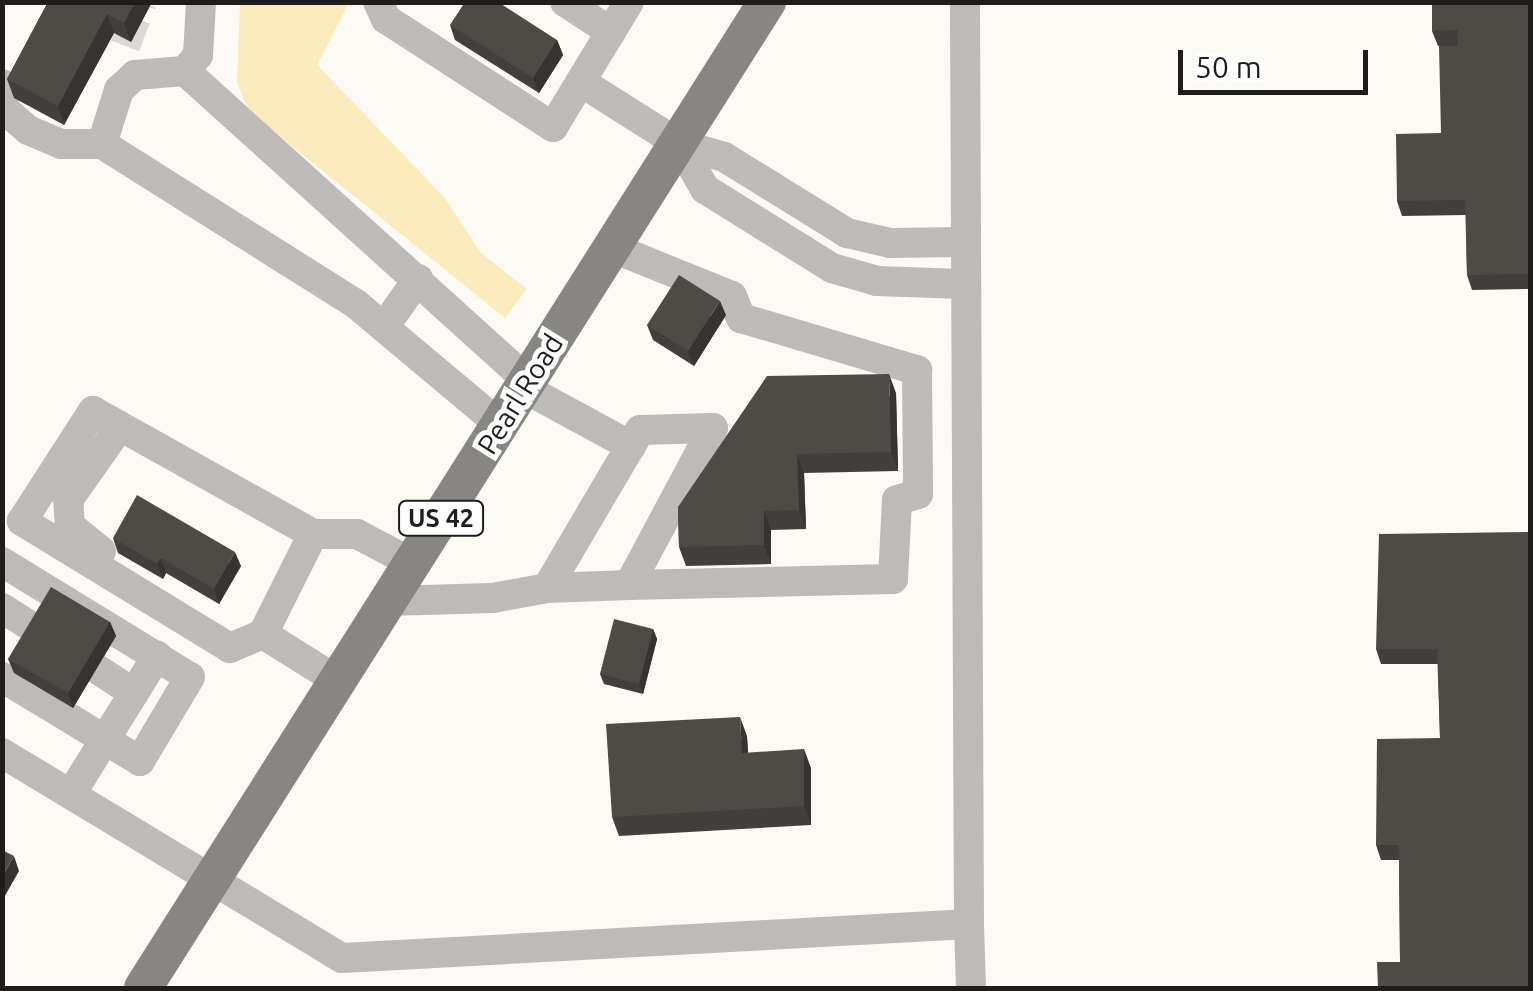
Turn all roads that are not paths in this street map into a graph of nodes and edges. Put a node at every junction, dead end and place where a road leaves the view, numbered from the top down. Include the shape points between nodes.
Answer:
1 (201, 2) edge
2 (378, 2) edge
3 (565, 2) edge
4 (629, 2) edge
5 (767, 2) edge
6 (964, 2) edge
7 (611, 32) junction
8 (185, 71) junction
9 (581, 82) junction
10 (2, 84) edge
11 (102, 144) junction
12 (678, 144) junction
13 (962, 242) junction
14 (612, 248) junction
15 (418, 279) junction
16 (962, 284) junction
17 (384, 327) junction
18 (526, 385) junction
19 (500, 424) junction
20 (120, 426) junction
21 (631, 446) junction
22 (313, 534) junction
23 (2, 562) edge
24 (412, 563) junction
25 (629, 584) junction
26 (547, 588) junction
27 (388, 600) junction
28 (2, 608) edge
29 (2, 630) edge
30 (256, 637) junction
31 (18, 654) edge
32 (157, 656) junction
33 (338, 682) junction
34 (87, 685) edge
35 (119, 717) junction
36 (2, 753) edge
37 (71, 794) junction
38 (212, 881) junction
39 (969, 924) junction
40 (143, 988) edge
41 (970, 988) edge

1 - 8 street via 198,55
2 - 9 street via 386,20 552,127
3 - 7 street
4 - 7 street
5 - 12 main road, Pearl Road / US 42
6 - 13 street
7 - 9 street
8 - 11 street via 130,60
8 - 15 street
9 - 12 street
10 - 11 street via 4,109 28,130 61,144
11 - 17 street
12 - 13 street via 724,157 847,233 890,244
12 - 14 main road, Pearl Road / US 42
12 - 16 street via 705,189 832,268 877,281
13 - 16 street
14 - 18 main road, Pearl Road / US 42
14 - 25 street via 732,296 741,318 917,370 918,494 896,500 894,579
15 - 17 street
15 - 18 street
16 - 39 street
17 - 19 street
18 - 19 main road, Pearl Road / US 42
18 - 21 street
19 - 24 main road, Pearl Road / US 42
20 - 22 street
20 - 30 street via 68,500 70,526
20 - 30 street via 93,411 22,521 230,648
21 - 25 street via 640,430 712,428
21 - 26 street
22 - 24 street via 357,534
22 - 30 street
23 - 32 street
24 - 27 main road, Pearl Road / US 42
25 - 26 street
26 - 27 street via 493,598
27 - 33 main road, Pearl Road / US 42
28 - 31 street
29 - 31 street
30 - 33 street
31 - 35 street
32 - 35 street
32 - 35 street via 190,677 140,760
33 - 38 main road, Pearl Road / US 42
34 - 35 street
35 - 37 street
36 - 37 street
37 - 38 street
38 - 39 street via 342,958
38 - 40 main road, Pearl Road / US 42
39 - 41 street

